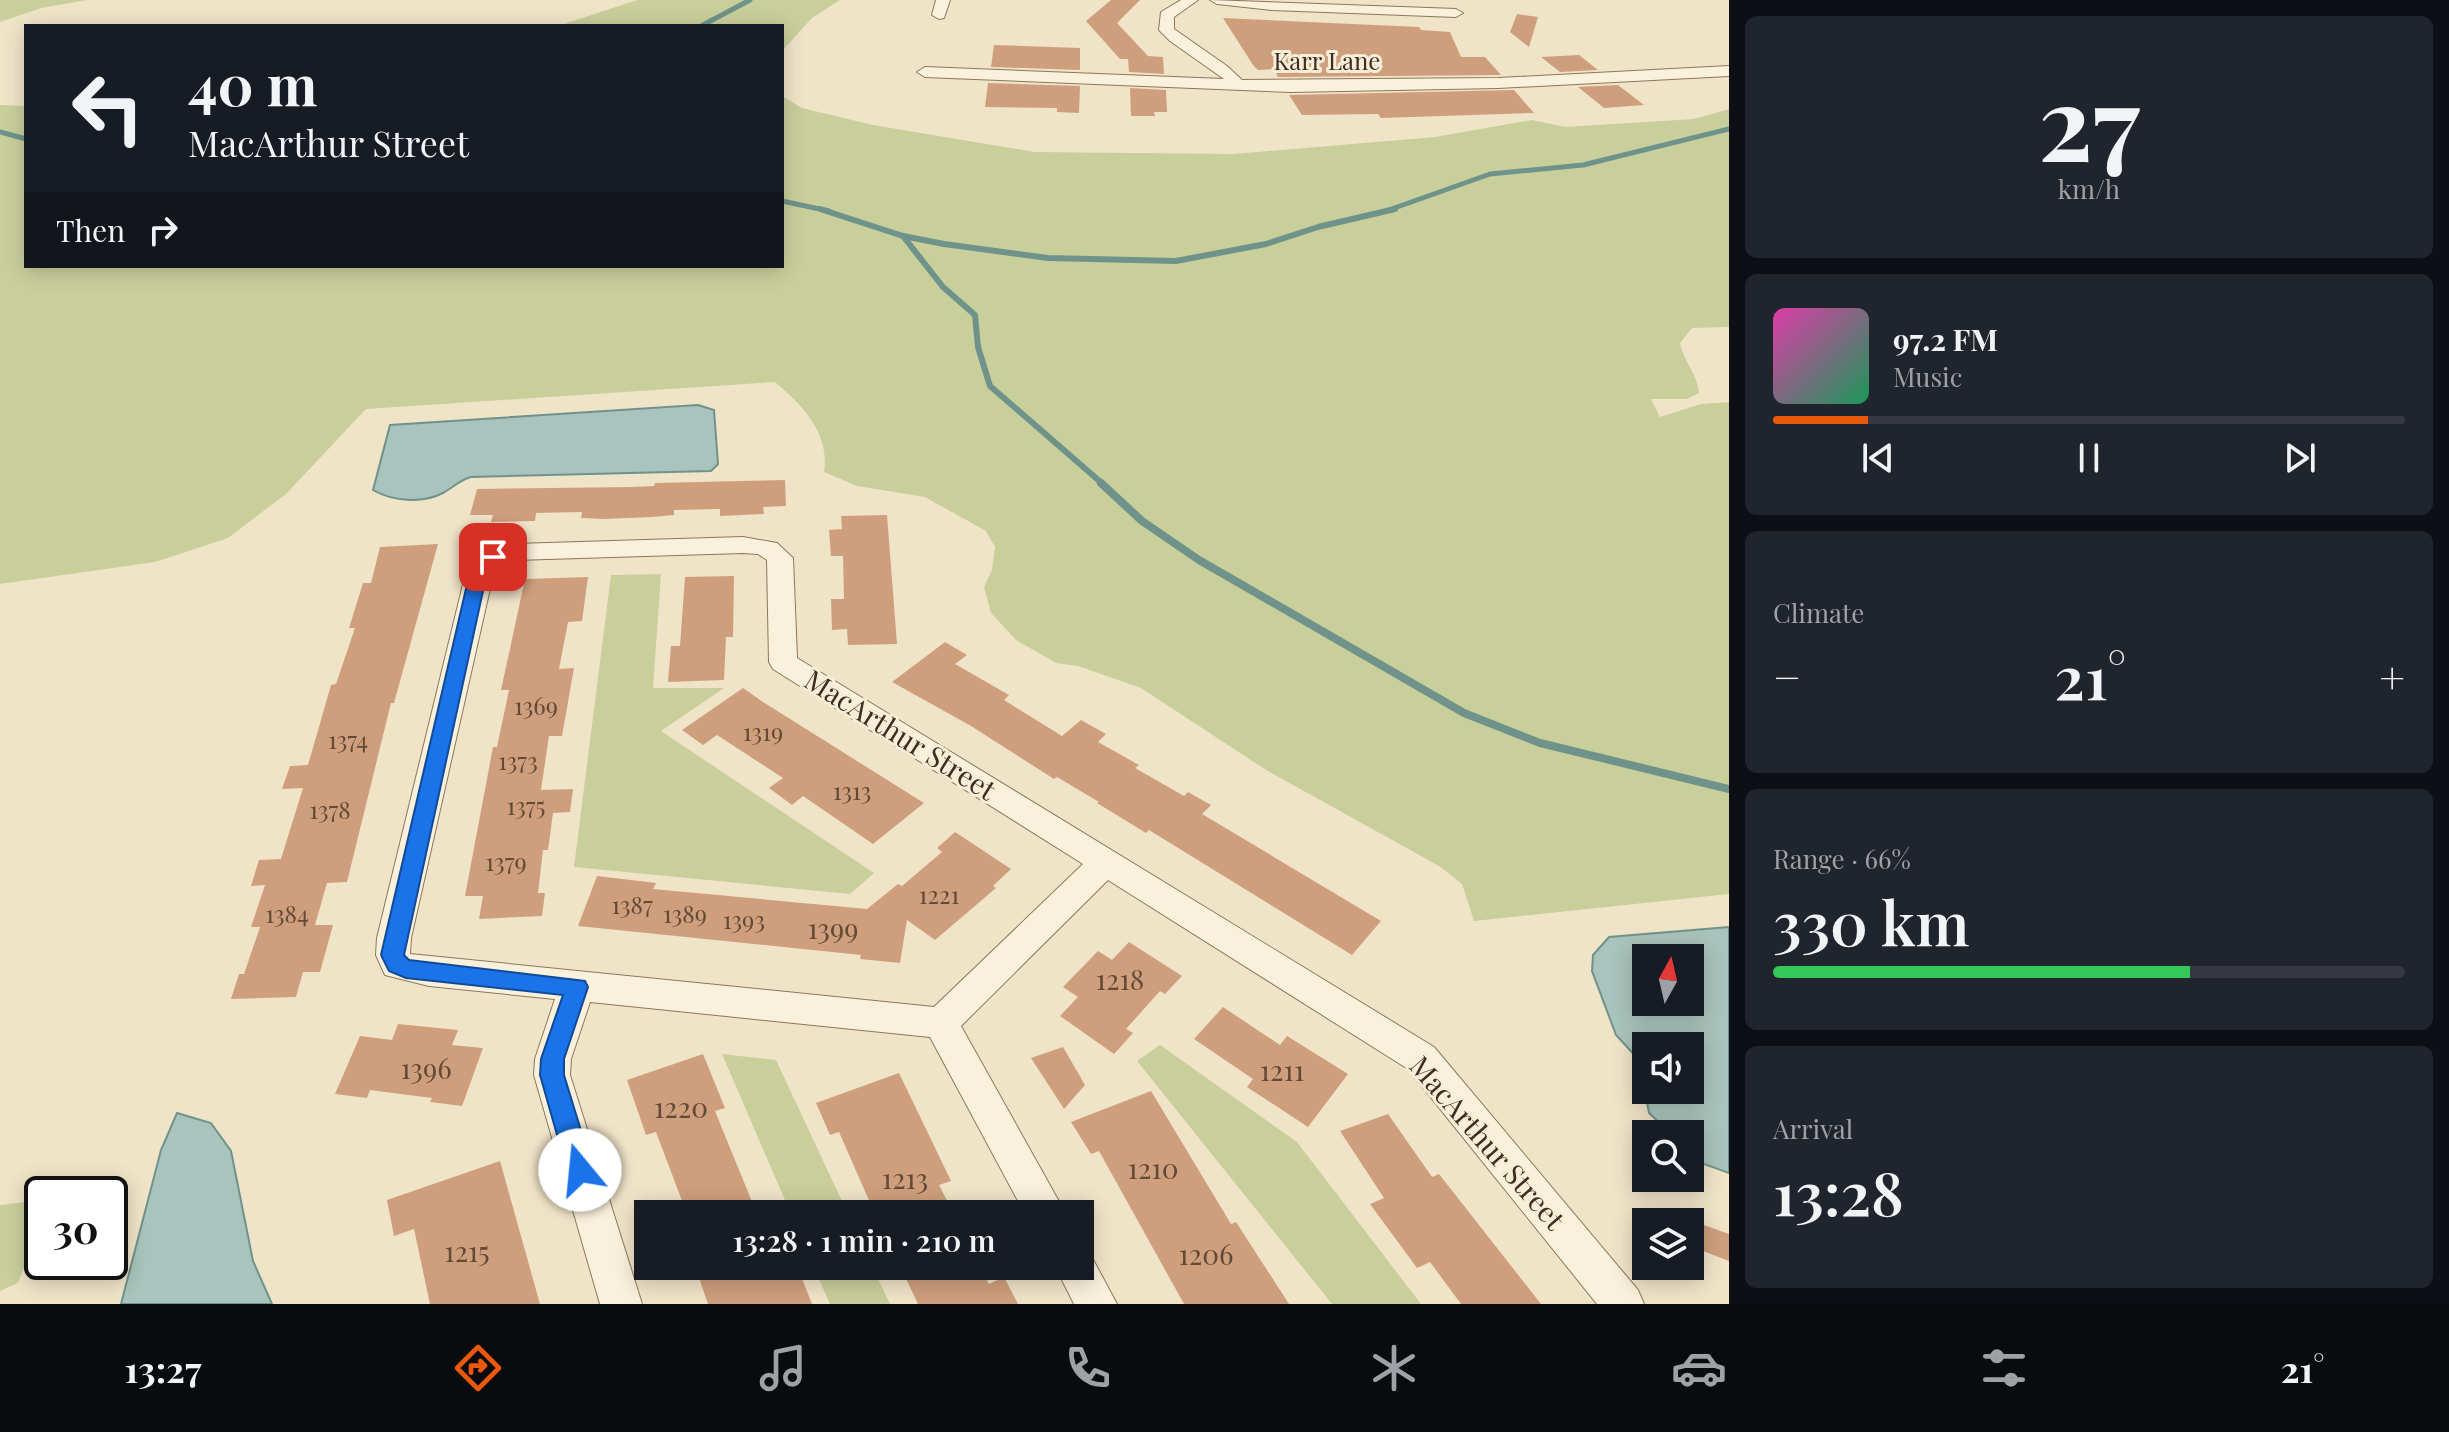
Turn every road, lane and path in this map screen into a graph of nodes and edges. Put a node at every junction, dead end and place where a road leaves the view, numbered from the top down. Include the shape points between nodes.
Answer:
1 (1191, 0) edge
2 (1217, 0) edge
3 (1456, 13) dead end
4 (1729, 71) edge
5 (925, 72) dead end
6 (1238, 86) junction
7 (1105, 863) junction
8 (577, 987) junction
9 (941, 1023) junction
10 (1038, 1200) edge
11 (1083, 1280) edge
12 (621, 1304) edge
13 (1096, 1304) edge
14 (1623, 1304) edge

1 - 6 street via 1166,15 1167,30 1220,66
2 - 3 street
4 - 6 street, Karr Lane via 1498,83
5 - 6 street, Karr Lane
7 - 8 street, MacArthur Street via 783,662 780,558 774,551 743,545 501,554 478,576 393,955 406,969
7 - 9 street
7 - 14 street, MacArthur Street via 1421,1058
8 - 9 street, MacArthur Street
8 - 12 street via 552,1075
9 - 10 street
11 - 13 street

